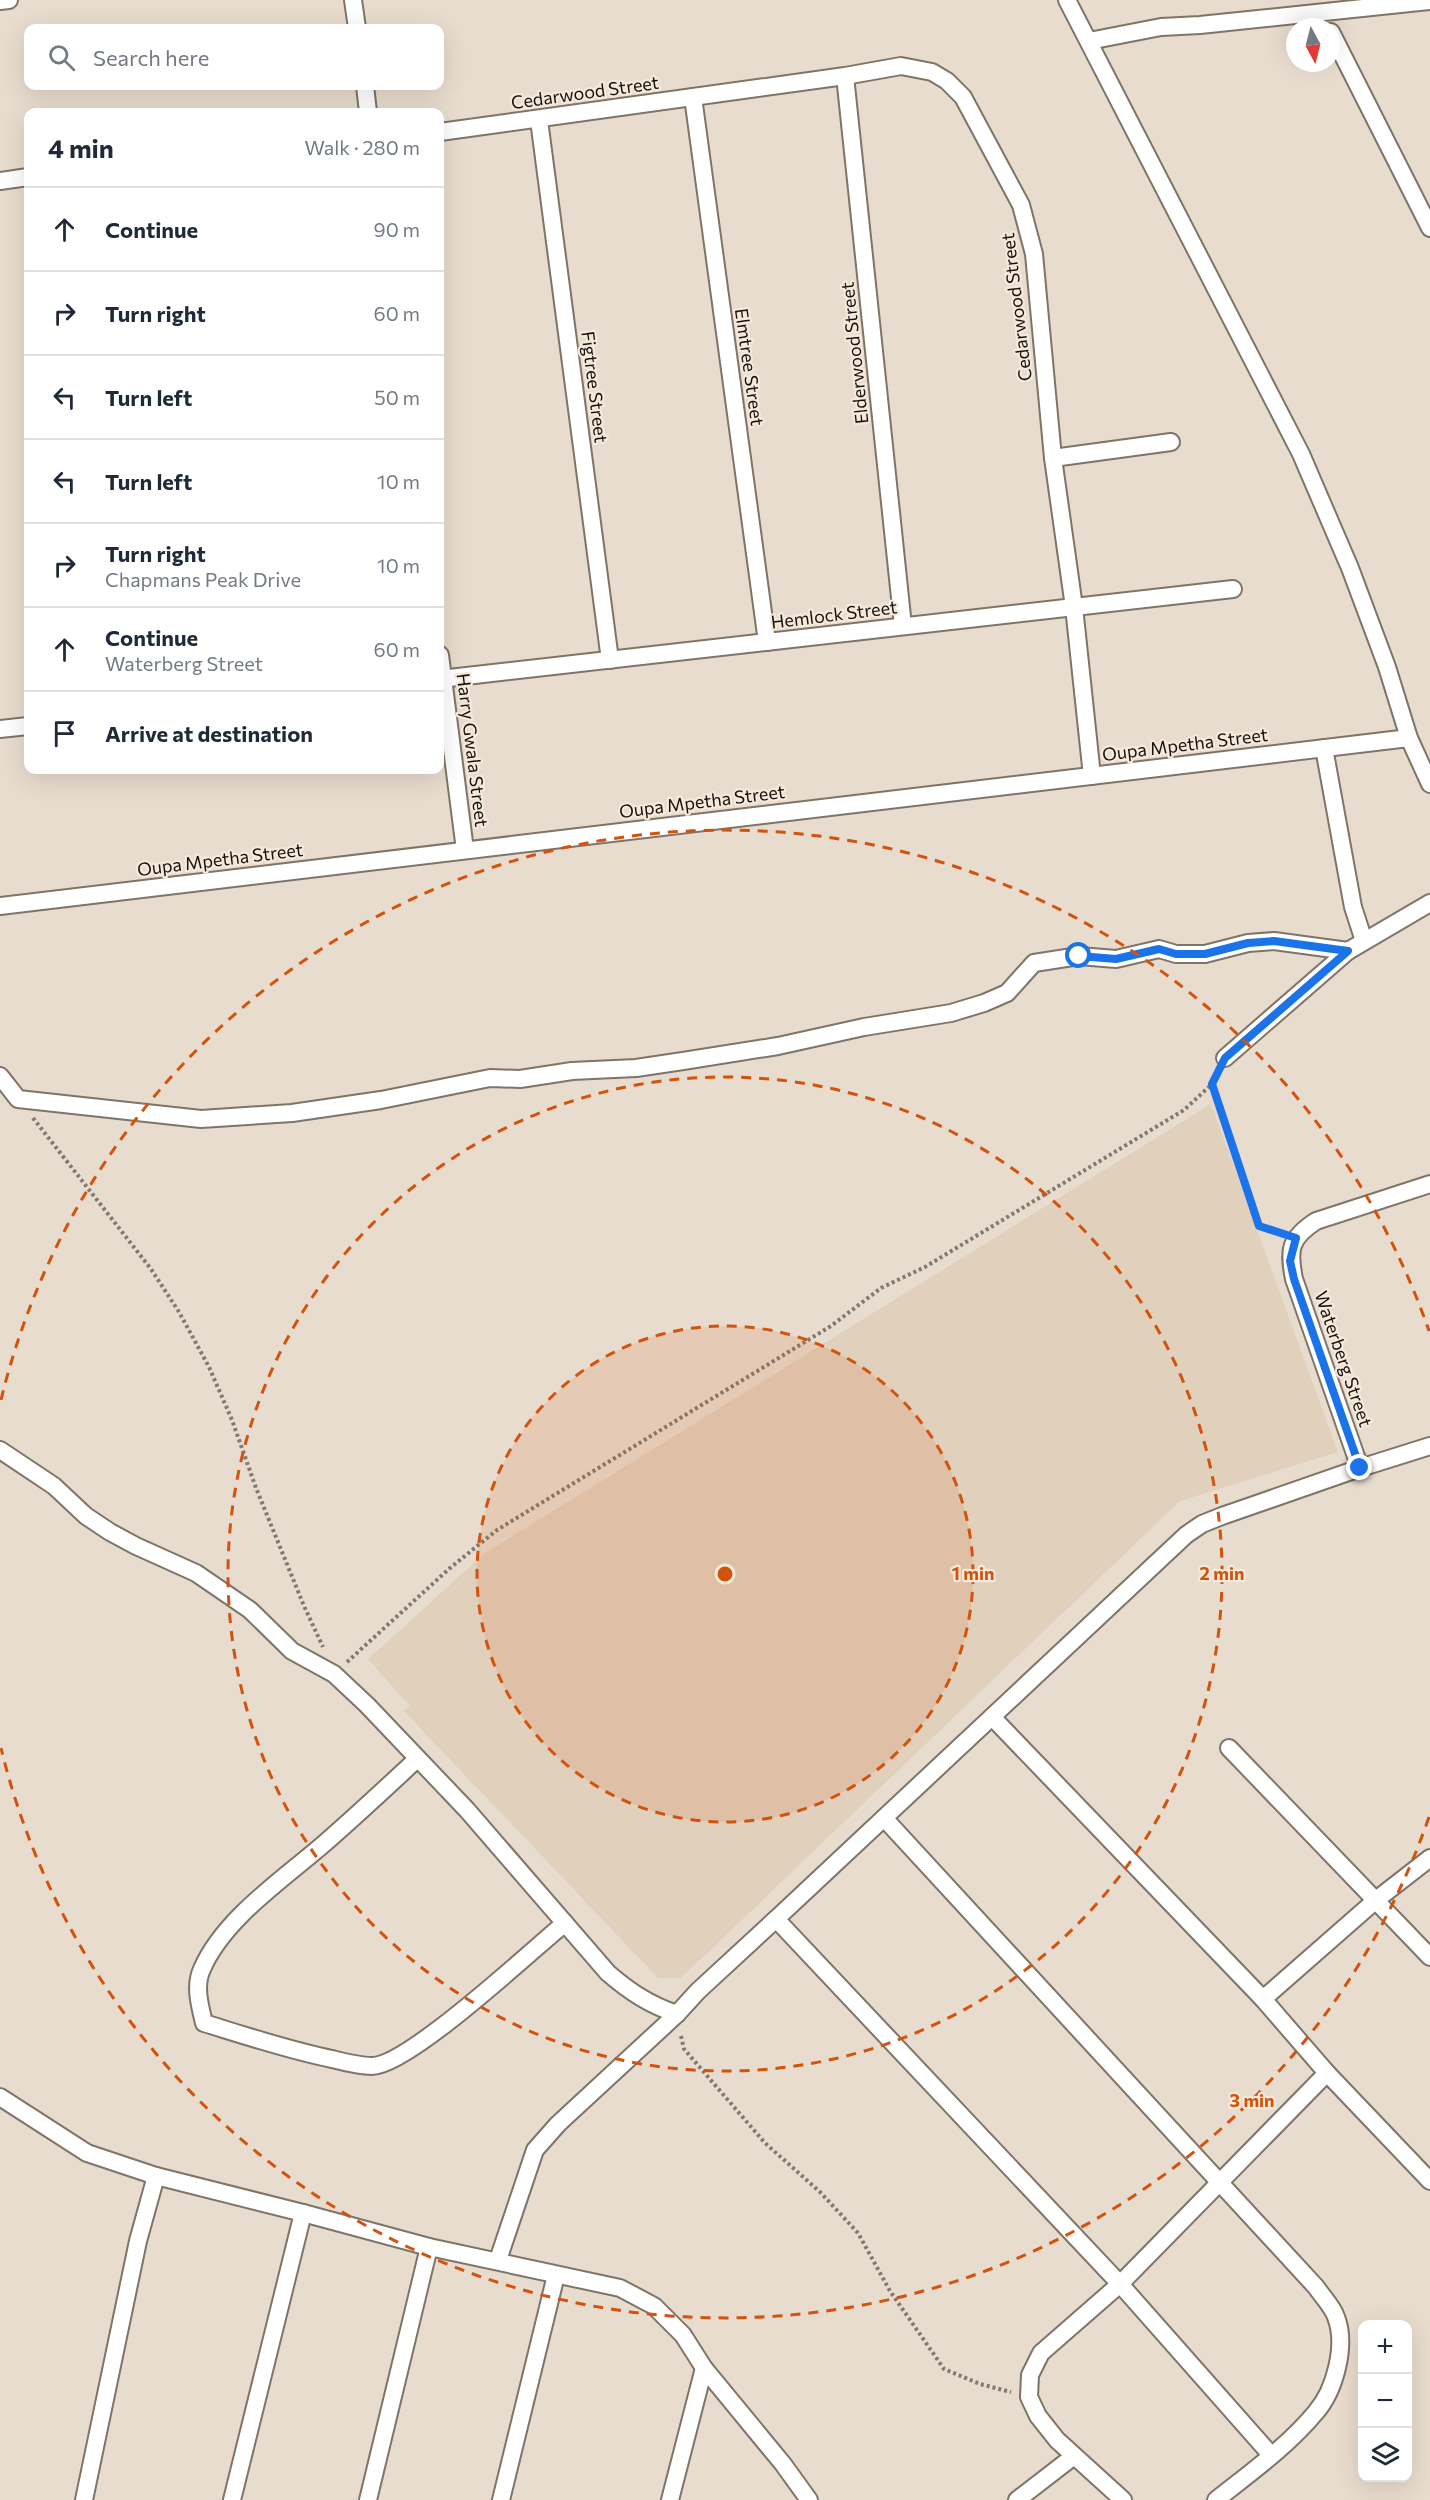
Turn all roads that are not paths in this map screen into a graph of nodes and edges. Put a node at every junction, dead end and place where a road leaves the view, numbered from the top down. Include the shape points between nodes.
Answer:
1 (9, 0) edge
2 (353, 0) edge
3 (1067, 0) edge
4 (0, 1) edge
5 (1430, 1) edge
6 (1330, 18) edge
7 (1286, 21) edge
8 (356, 24) edge
9 (1089, 41) junction
10 (1340, 48) edge
11 (845, 76) junction
12 (365, 90) edge
13 (693, 97) junction
14 (368, 108) edge
15 (539, 120) junction
16 (444, 132) edge
17 (24, 178) edge
18 (0, 181) edge
19 (1424, 200) edge
20 (1430, 228) edge
21 (1172, 442) dead end
22 (1053, 458) junction
23 (1233, 589) dead end
24 (1074, 607) junction
25 (903, 627) junction
26 (767, 642) junction
27 (610, 660) junction
28 (444, 679) edge
29 (444, 700) edge
30 (24, 726) edge
31 (0, 729) edge
32 (1409, 738) junction
33 (1324, 748) junction
34 (1092, 776) junction
35 (1430, 784) edge
36 (465, 850) junction
37 (1430, 903) edge
38 (0, 906) edge
39 (1364, 940) junction
40 (1348, 951) junction
41 (1225, 1058) road end
42 (0, 1076) edge
43 (1430, 1184) edge
44 (1430, 1446) edge
45 (0, 1450) edge
46 (1360, 1468) junction
47 (993, 1718) junction
48 (1229, 1748) dead end
49 (417, 1759) junction
50 (884, 1818) junction
51 (1430, 1858) edge
52 (1376, 1900) junction
53 (776, 1919) junction
54 (565, 1923) junction
55 (1430, 1957) edge
56 (1263, 1999) junction
57 (677, 2014) junction
58 (1327, 2073) junction
59 (0, 2097) edge
60 (156, 2176) junction
61 (1219, 2181) junction
62 (1430, 2181) edge
63 (303, 2213) junction
64 (429, 2247) junction
65 (498, 2260) junction
66 (556, 2275) junction
67 (1120, 2284) junction
68 (704, 2368) junction
69 (1271, 2455) junction
70 (1074, 2456) junction
71 (84, 2500) edge
72 (232, 2500) edge
73 (368, 2500) edge
74 (501, 2500) edge
75 (670, 2500) edge
76 (809, 2500) edge
77 (1017, 2500) edge
78 (1123, 2500) edge
79 (1216, 2500) edge

1 - 4 street
2 - 8 street
3 - 9 street
5 - 6 street
7 - 9 street via 1161,27
9 - 32 street via 1301,454 1350,568
10 - 19 street
11 - 13 street, Cedarwood Street
11 - 22 street, Cedarwood Street via 901,66 917,68 939,77 963,97 1021,205 1029,229
11 - 25 street, Elderwood Street
12 - 14 street
13 - 15 street, Cedarwood Street
13 - 26 street, Elmtree Street
15 - 16 street, Cedarwood Street
15 - 27 street, Figtree Street
17 - 18 street
19 - 20 street
21 - 22 street
22 - 24 street, Cedarwood Street
23 - 24 street, Hemlock Street
24 - 25 street, Hemlock Street
24 - 34 street, Cedarwood Street
25 - 26 street, Hemlock Street
26 - 27 street, Hemlock Street
27 - 28 street, Hemlock Street
29 - 36 street, Harry Gwala Street
30 - 31 street
32 - 33 street, Oupa Mpetha Street
32 - 35 street
33 - 34 street, Oupa Mpetha Street
33 - 39 street via 1353,907
34 - 36 street, Oupa Mpetha Street
36 - 38 street, Oupa Mpetha Street
37 - 39 street
39 - 40 street
40 - 41 street
40 - 42 street via 1274,941 1205,954 1176,954 1159,949 1116,959 1079,956 1034,963 1007,993 951,1013 683,1062 520,1079 490,1078 292,1113 201,1119 18,1099
43 - 46 street, Waterberg Street via 1316,1221 1296,1238 1290,1261
44 - 46 street
45 - 49 street via 54,1486 110,1532 196,1573 250,1610 292,1651 334,1674
46 - 47 street via 1202,1524
47 - 50 street
47 - 56 street
48 - 52 street
49 - 54 street
49 - 54 street via 223,1935 201,1971 198,1996 204,2023 317,2056 373,2066 391,2062 414,2049
50 - 53 street
50 - 61 street
51 - 52 street
52 - 55 street
52 - 56 street
53 - 57 street
53 - 67 street
54 - 57 street via 608,1973 631,1993
56 - 58 street
57 - 65 street via 558,2124 536,2150
58 - 61 street
58 - 62 street
59 - 60 street via 87,2153
60 - 63 street
60 - 71 street via 138,2241
61 - 67 street
61 - 69 street via 1316,2287 1336,2316 1341,2339 1337,2372 1318,2411
63 - 64 street
63 - 72 street
64 - 65 street
64 - 73 street
65 - 66 street
66 - 68 street via 621,2288 654,2306 683,2335
66 - 74 street
67 - 69 street
67 - 70 street via 1041,2353 1030,2375 1029,2397 1038,2416
68 - 75 street
68 - 76 street
69 - 79 street
70 - 77 street
70 - 78 street

